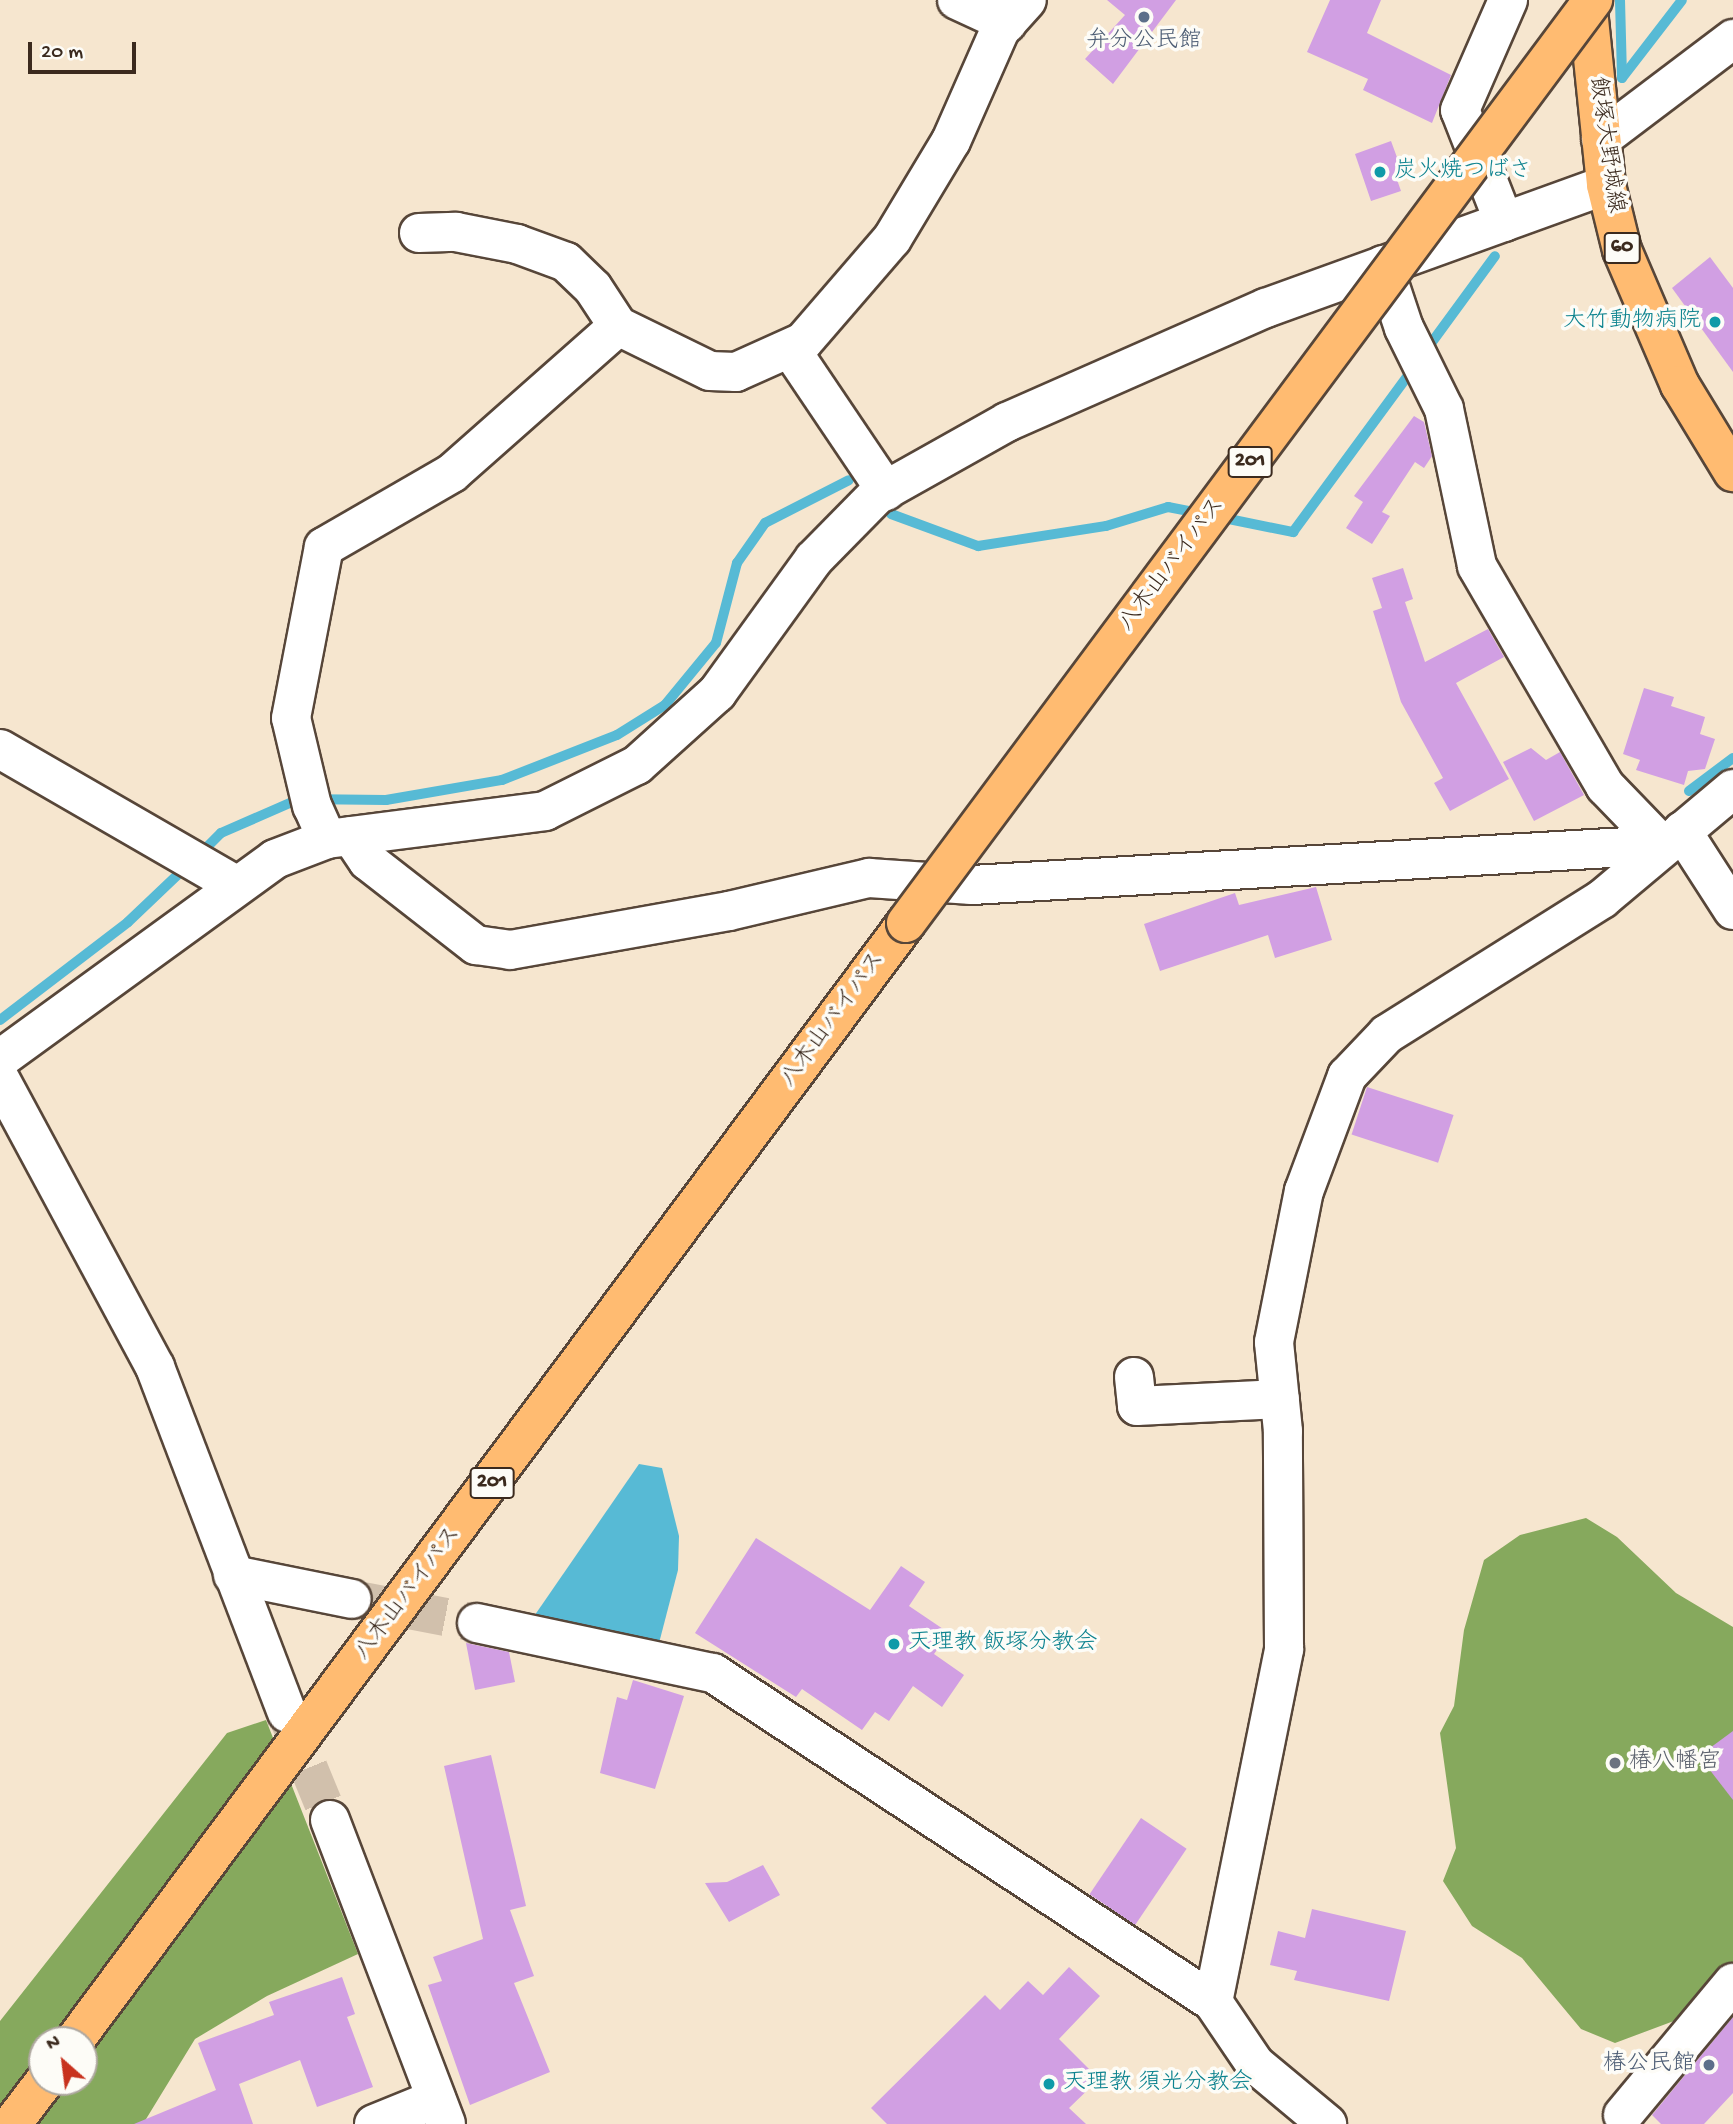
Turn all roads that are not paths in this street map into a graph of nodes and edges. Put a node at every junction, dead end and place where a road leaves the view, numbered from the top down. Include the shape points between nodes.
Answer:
1 (957, 0) edge
2 (1508, 0) edge
3 (1587, 0) edge
4 (1593, 0) edge
5 (1017, 11) edge
6 (1733, 39) edge
7 (1601, 139) junction
8 (1606, 185) junction
9 (1504, 222) junction
10 (419, 233) dead end
11 (1383, 265) junction
12 (618, 326) junction
13 (791, 350) junction
14 (1733, 472) edge
15 (886, 491) junction
16 (0, 749) edge
17 (1733, 789) edge
18 (324, 818) junction
19 (1672, 838) junction
20 (205, 868) junction
21 (1733, 910) edge
22 (0, 1059) edge
23 (0, 1079) edge
24 (1134, 1377) dead end
25 (1280, 1399) junction
26 (233, 1575) junction
27 (352, 1599) tunnel mouth
28 (477, 1623) tunnel mouth
29 (287, 1713) tunnel mouth
30 (330, 1820) tunnel mouth
31 (1733, 1983) edge
32 (1213, 2002) junction
33 (85, 2026) edge
34 (33, 2096) edge
35 (441, 2112) edge
36 (1625, 2121) edge
37 (12, 2124) edge
38 (374, 2124) edge
39 (1327, 2124) edge

1 - 5 street
2 - 9 street via 1460,110
3 - 7 main road, 飯塚大野城線 / 60
4 - 33 main road, 八木山バイパス / 201, bridge
5 - 13 street via 951,141 892,240
6 - 7 street
7 - 8 main road, 飯塚大野城線 / 60
8 - 9 street
8 - 14 main road, 飯塚大野城線 / 60 via 1622,250 1680,385
9 - 11 street
10 - 12 street via 505,242 566,262 593,288
11 - 15 street via 1266,308 1007,422
11 - 19 street via 1444,409 1477,566 1605,786
12 - 13 street via 710,371 736,372
12 - 18 street via 452,473 324,547 290,718
13 - 15 street
15 - 18 street via 814,559 717,693 638,765 545,811
16 - 20 street
17 - 19 street
18 - 19 street via 368,861 475,945 510,950 729,911 869,878 972,886
18 - 20 street
19 - 21 street
19 - 25 street via 1558,929 1387,1034 1347,1076 1304,1191 1274,1342
20 - 22 street
23 - 26 street via 155,1367
24 - 25 street via 1137,1406
25 - 32 street via 1284,1649
26 - 27 street
26 - 29 street
28 - 32 street via 713,1673
30 - 35 street
31 - 36 street
32 - 39 street via 1255,2064
34 - 37 main road
35 - 38 street

